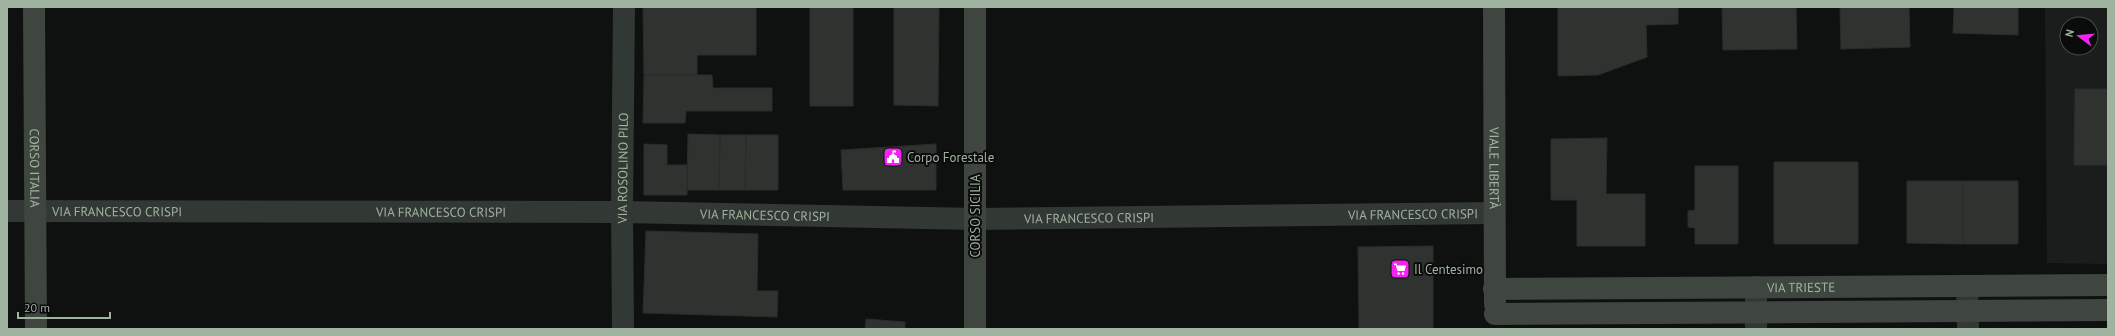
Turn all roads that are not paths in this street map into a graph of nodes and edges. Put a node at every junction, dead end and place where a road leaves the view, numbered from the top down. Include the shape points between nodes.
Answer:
1 (34, 7) edge
2 (624, 7) edge
3 (975, 7) edge
4 (1494, 7) edge
5 (35, 210) junction
6 (7, 211) edge
7 (622, 212) junction
8 (1494, 213) junction
9 (976, 219) junction
10 (2108, 285) edge
11 (1967, 286) junction
12 (1756, 287) junction
13 (1494, 289) junction
14 (2108, 310) edge
15 (1968, 320) edge
16 (1756, 321) edge
17 (1495, 322) edge
18 (36, 329) edge
19 (623, 329) edge
20 (975, 329) edge

1 - 5 street, CORSO ITALIA
2 - 7 street, VIA ROSOLINO PILO
3 - 9 street, CORSO SICILIA
4 - 8 street, VIALE LIBERTÀ
5 - 6 street, VIA FRANCESCO CRISPI
5 - 7 street, VIA FRANCESCO CRISPI
5 - 18 street, CORSO ITALIA
7 - 9 street, VIA FRANCESCO CRISPI
7 - 19 street, VIA ROSOLINO PILO
8 - 9 street, VIA FRANCESCO CRISPI
8 - 13 street, VIALE LIBERTÀ
9 - 20 street, CORSO SICILIA
10 - 11 street, VIA TRIESTE
11 - 12 street, VIA TRIESTE
11 - 15 street
12 - 13 street, VIA TRIESTE
12 - 16 street
13 - 17 street, VIALE LIBERTÀ
14 - 15 street, VIA TRIESTE
15 - 16 street, VIA TRIESTE
16 - 17 street, VIA TRIESTE

